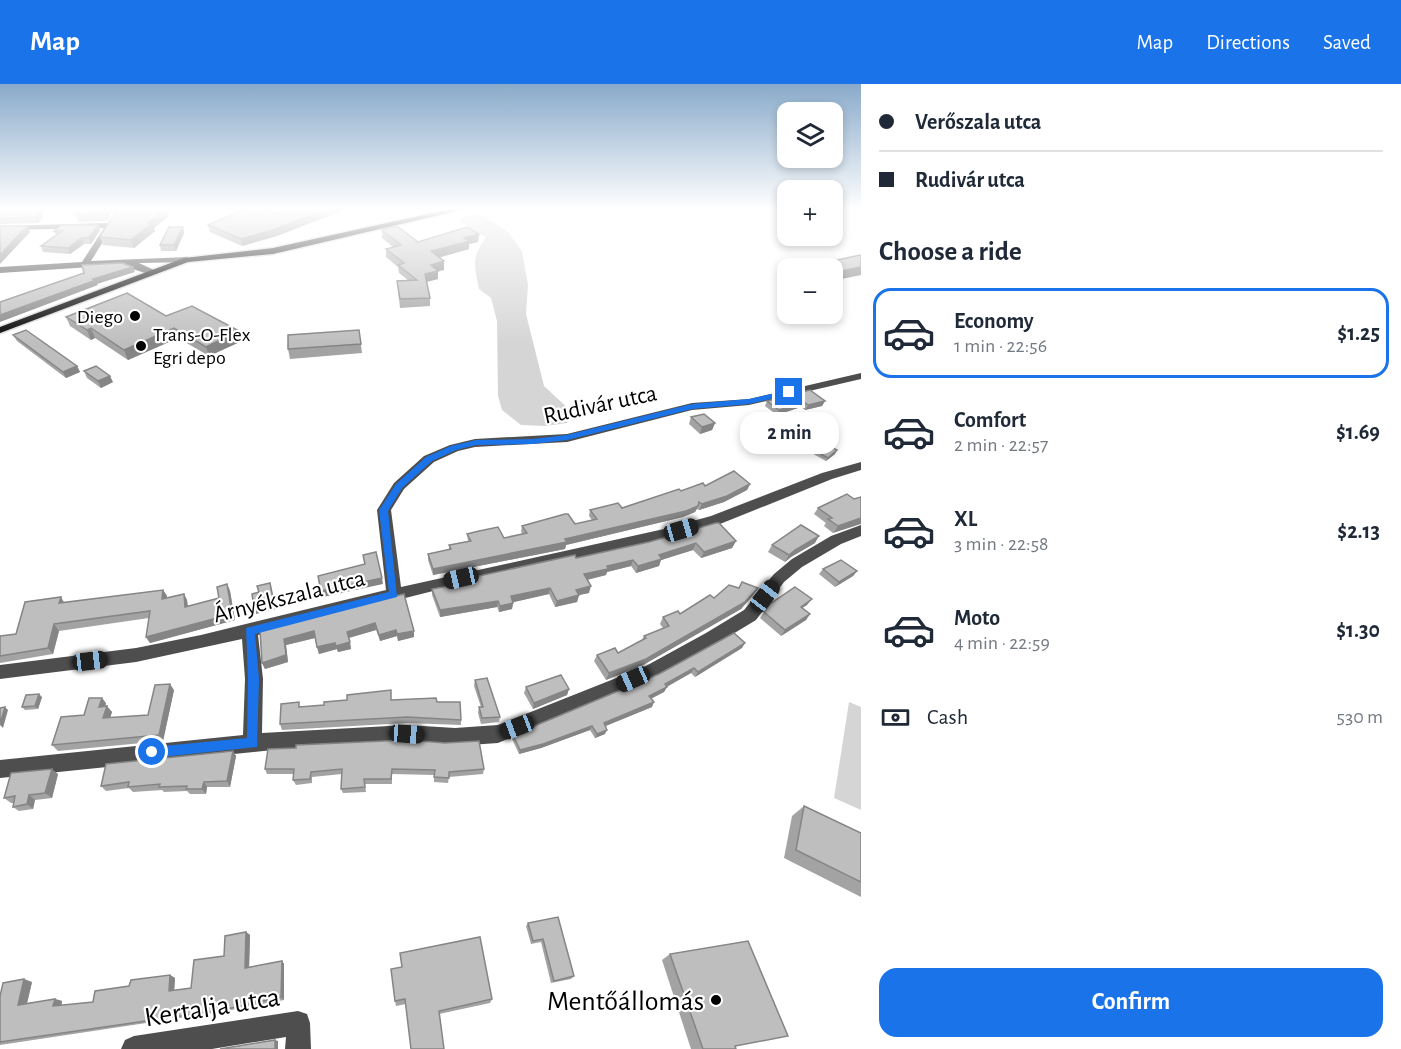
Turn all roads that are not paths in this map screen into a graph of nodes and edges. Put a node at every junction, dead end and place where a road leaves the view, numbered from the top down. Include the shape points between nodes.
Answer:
1 (92, 253) edge
2 (254, 253) edge
3 (187, 260) junction
4 (121, 262) junction
5 (85, 264) junction
6 (0, 270) edge
7 (151, 272) junction
8 (0, 330) edge
9 (861, 376) edge
10 (861, 466) edge
11 (861, 530) edge
12 (394, 594) junction
13 (249, 631) junction
14 (0, 672) edge
15 (252, 743) junction
16 (0, 769) edge
17 (134, 1049) edge
18 (297, 1049) edge

1 - 5 street
2 - 3 main road
3 - 4 street
3 - 7 main road
4 - 5 street
4 - 7 street
5 - 6 street
7 - 8 main road
9 - 12 street, Rudivár utca via 749,402 692,407 567,438 476,443 429,459 399,486 384,510
10 - 12 street, Árnyékszala utca via 715,520 664,534
11 - 15 street via 797,563 779,578 750,615 712,638 640,676 498,734 407,734
12 - 13 street, Árnyékszala utca
13 - 14 street, Árnyékszala utca via 136,655
13 - 15 street via 254,679
15 - 16 street
17 - 18 street, Kertalja utca via 298,1023

